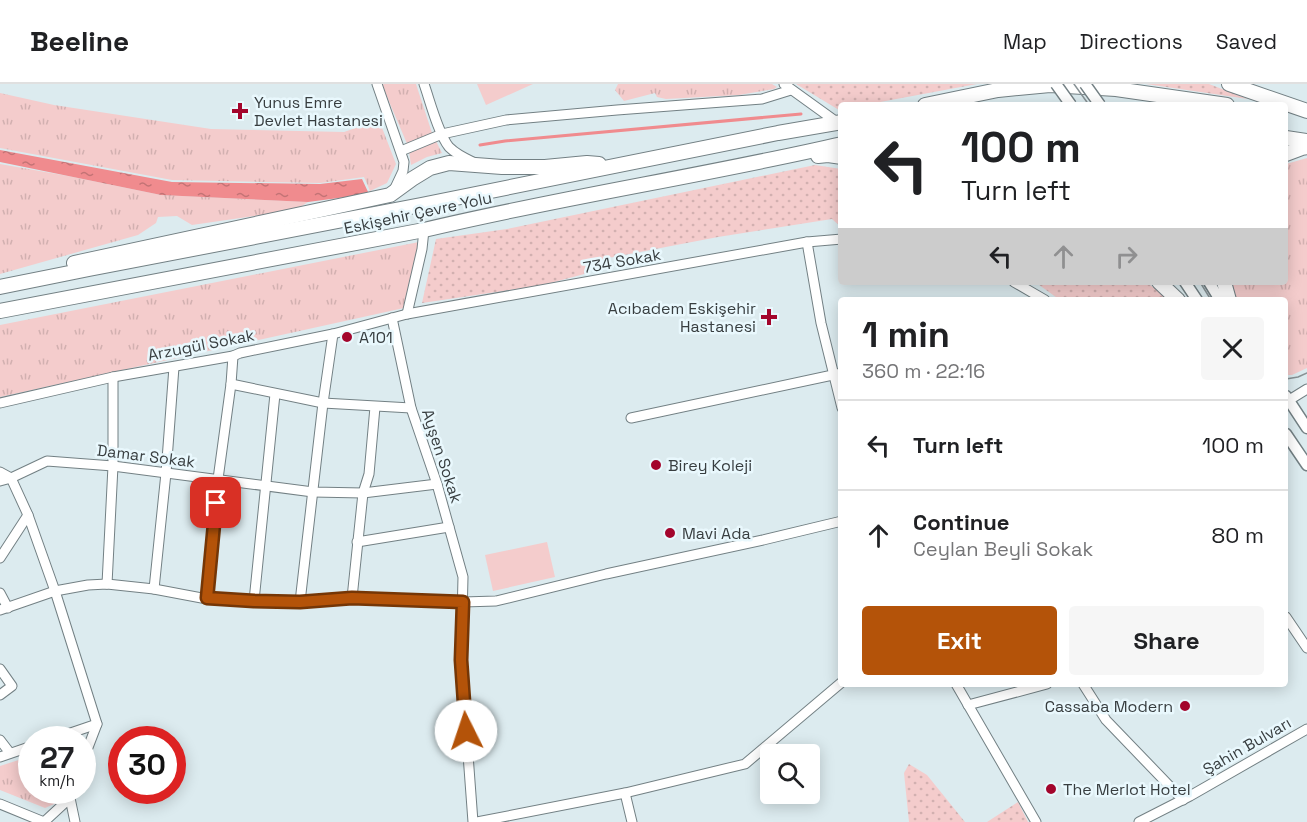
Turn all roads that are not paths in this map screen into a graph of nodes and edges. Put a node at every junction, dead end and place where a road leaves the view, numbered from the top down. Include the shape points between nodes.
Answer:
1 (377, 84) edge
2 (424, 84) edge
3 (1056, 84) edge
4 (1086, 84) edge
5 (1229, 84) edge
6 (787, 87) edge
7 (940, 102) edge
8 (1069, 102) edge
9 (1098, 102) edge
10 (1206, 102) edge
11 (1281, 102) edge
12 (1288, 104) edge
13 (1307, 111) edge
14 (1288, 113) edge
15 (1307, 116) edge
16 (838, 122) edge
17 (838, 123) edge
18 (442, 134) junction
19 (1288, 138) edge
20 (1307, 141) edge
21 (838, 145) edge
22 (1307, 147) edge
23 (401, 151) junction
24 (1288, 153) edge
25 (838, 156) edge
26 (777, 159) junction
27 (484, 166) junction
28 (616, 166) junction
29 (390, 195) junction
30 (424, 230) junction
31 (838, 239) edge
32 (807, 242) junction
33 (0, 282) edge
34 (1019, 285) edge
35 (1162, 285) edge
36 (0, 287) edge
37 (1040, 297) edge
38 (1175, 297) edge
39 (0, 311) edge
40 (407, 314) junction
41 (392, 318) junction
42 (333, 334) junction
43 (232, 356) junction
44 (174, 367) junction
45 (837, 374) edge
46 (113, 376) junction
47 (231, 384) junction
48 (1307, 389) edge
49 (274, 394) junction
50 (1288, 399) edge
51 (0, 403) edge
52 (323, 403) junction
53 (1288, 403) edge
54 (375, 406) junction
55 (411, 408) junction
56 (631, 418) dead end
57 (1307, 428) edge
58 (1288, 437) edge
59 (1307, 465) edge
60 (113, 466) junction
61 (0, 472) edge
62 (166, 473) junction
63 (11, 478) junction
64 (218, 479) junction
65 (0, 481) edge
66 (437, 484) junction
67 (265, 485) junction
68 (313, 492) junction
69 (363, 493) junction
70 (28, 515) junction
71 (838, 522) edge
72 (449, 527) junction
73 (357, 542) junction
74 (0, 558) edge
75 (107, 584) junction
76 (154, 589) junction
77 (55, 591) junction
78 (0, 593) edge
79 (207, 598) junction
80 (352, 598) junction
81 (254, 601) junction
82 (300, 602) junction
83 (463, 602) junction
84 (4, 609) edge
85 (1288, 620) edge
86 (1307, 648) edge
87 (0, 669) edge
88 (838, 685) edge
89 (958, 687) edge
90 (1036, 687) edge
91 (1085, 687) edge
92 (0, 695) edge
93 (968, 705) junction
94 (96, 724) joint
95 (90, 726) edge
96 (1307, 729) edge
97 (0, 740) edge
98 (18, 750) edge
99 (10, 753) junction
100 (0, 757) edge
101 (625, 793) junction
102 (1183, 800) junction
103 (0, 804) edge
104 (61, 804) edge
105 (72, 804) edge
106 (44, 822) edge
107 (75, 822) edge
108 (473, 822) edge
109 (477, 822) edge
110 (632, 822) edge
111 (1036, 822) edge
112 (1139, 822) edge

1 - 23 street
2 - 18 street
3 - 8 main road, bridge
4 - 9 main road, bridge
5 - 11 highway
6 - 16 street
6 - 18 street via 762,99 506,120
7 - 10 highway via 1050,85 1116,89
12 - 13 highway
14 - 15 highway
17 - 28 highway, Eskişehir Çevre Yolu
18 - 23 street
18 - 27 street via 463,158
19 - 20 highway
21 - 26 highway, Eskişehir Çevre Yolu
22 - 24 highway
23 - 29 street via 403,171
25 - 26 highway
26 - 30 highway, Eskişehir Çevre Yolu
27 - 28 highway via 545,167 587,162
27 - 29 highway via 449,163 430,168
28 - 36 highway, Eskişehir Çevre Yolu
29 - 33 highway via 147,246
30 - 39 highway, Eskişehir Çevre Yolu
30 - 40 street
31 - 32 street, 734 Sokak
32 - 40 street, 734 Sokak
32 - 45 street via 821,323
34 - 37 street
35 - 38 highway
40 - 41 street, Arzugül Sokak
41 - 42 street, Arzugül Sokak
41 - 55 street, Ayşen Sokak
42 - 43 street, Arzugül Sokak
42 - 52 street
43 - 44 street, Arzugül Sokak
43 - 47 street
44 - 46 street, Arzugül Sokak
44 - 62 street
45 - 56 street
46 - 51 street, Arzugül Sokak
46 - 60 street
47 - 49 street
47 - 64 street
48 - 50 street
49 - 52 street
49 - 67 street
52 - 54 street
52 - 68 street
53 - 57 main road
54 - 55 street
54 - 69 street via 369,474
55 - 66 street, Ayşen Sokak
58 - 59 main road
60 - 62 street, Damar Sokak
60 - 63 street, Damar Sokak via 47,461
60 - 75 street
61 - 63 street
62 - 64 street, Damar Sokak
62 - 76 street
63 - 65 street, Damar Sokak
63 - 70 street
64 - 67 street, Damar Sokak
64 - 79 street
66 - 69 street, Damar Sokak
66 - 72 street, Ayşen Sokak
67 - 68 street, Damar Sokak
67 - 81 street
68 - 69 street, Damar Sokak
68 - 82 street
69 - 73 street
70 - 74 street
70 - 77 street
71 - 83 street via 496,601
72 - 73 street
72 - 83 street, Ayşen Sokak via 463,577
73 - 80 street
75 - 76 street
75 - 77 street
76 - 79 street
77 - 84 street
77 - 94 street
78 - 84 street
79 - 81 street
80 - 82 street
80 - 83 street
81 - 82 street
83 - 108 street, Ayşen Sokak via 461,660
85 - 86 street
87 - 92 street via 12,686
88 - 101 street via 744,764
89 - 93 street
90 - 93 street
91 - 102 street via 1106,720
93 - 111 street
94 - 95 street
96 - 102 street, Şahin Bulvarı
97 - 99 street
98 - 99 street
99 - 100 street
101 - 109 street
101 - 110 street
102 - 112 street, Şahin Bulvarı
103 - 106 street
104 - 106 street
105 - 107 street

